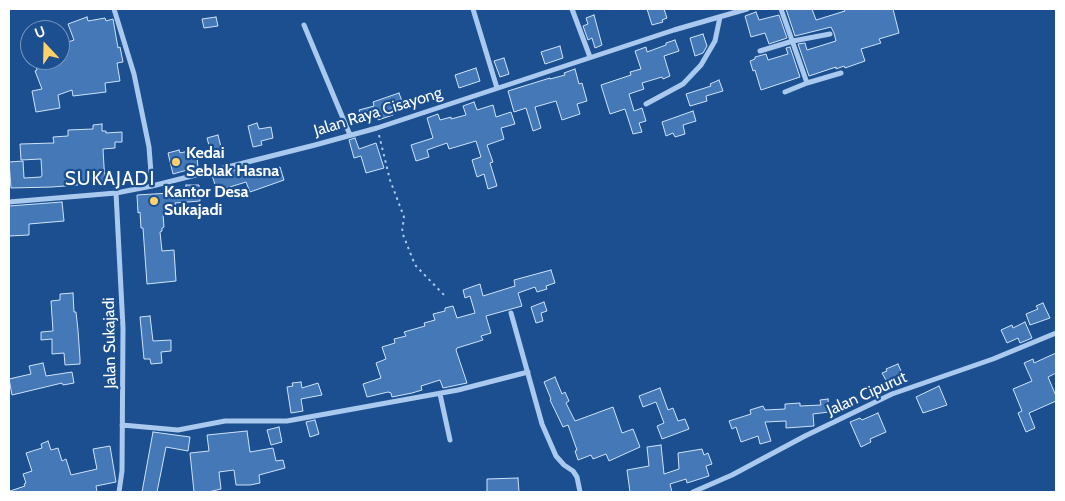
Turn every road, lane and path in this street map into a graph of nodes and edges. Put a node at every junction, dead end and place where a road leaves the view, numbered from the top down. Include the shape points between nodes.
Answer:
1 (114, 9) edge
2 (473, 9) edge
3 (572, 9) edge
4 (746, 9) edge
5 (781, 9) edge
6 (720, 17) junction
7 (304, 25) dead end
8 (830, 34) dead end
9 (793, 41) junction
10 (760, 51) dead end
11 (590, 58) junction
12 (841, 73) dead end
13 (807, 83) junction
14 (497, 88) junction
15 (784, 92) dead end
16 (646, 104) dead end
17 (377, 128) junction
18 (350, 136) junction
19 (152, 186) junction
20 (116, 192) junction
21 (9, 202) edge
22 (445, 296) dead end
23 (511, 314) dead end
24 (1056, 332) edge
25 (528, 372) junction
26 (440, 394) junction
27 (122, 425) junction
28 (450, 440) dead end
29 (119, 492) edge
30 (580, 492) edge
31 (693, 492) edge

1 - 19 street via 134,74 149,147
2 - 14 street
3 - 11 street
4 - 6 street, Jalan Raya Cisayong
5 - 9 street
6 - 11 street, Jalan Raya Cisayong
6 - 16 street via 715,41 701,65 683,84
7 - 18 street
8 - 9 street
9 - 10 street
9 - 13 street
11 - 14 street, Jalan Raya Cisayong
12 - 13 street
13 - 15 street
14 - 17 street, Jalan Raya Cisayong
17 - 18 street, Jalan Raya Cisayong
17 - 22 path via 390,180 404,216 402,232 412,260
18 - 19 street, Jalan Raya Cisayong
19 - 20 street, Jalan Raya Cisayong
20 - 21 street, Jalan Raya Cisayong
20 - 27 street, Jalan Sukajadi via 123,328
23 - 25 street
24 - 31 street, Jalan Cipurut via 993,359 892,394
25 - 26 street
25 - 30 street via 542,424 556,456 577,477
26 - 27 street via 287,421 226,421 178,430
26 - 28 street
27 - 29 street, Jalan Sukajadi

